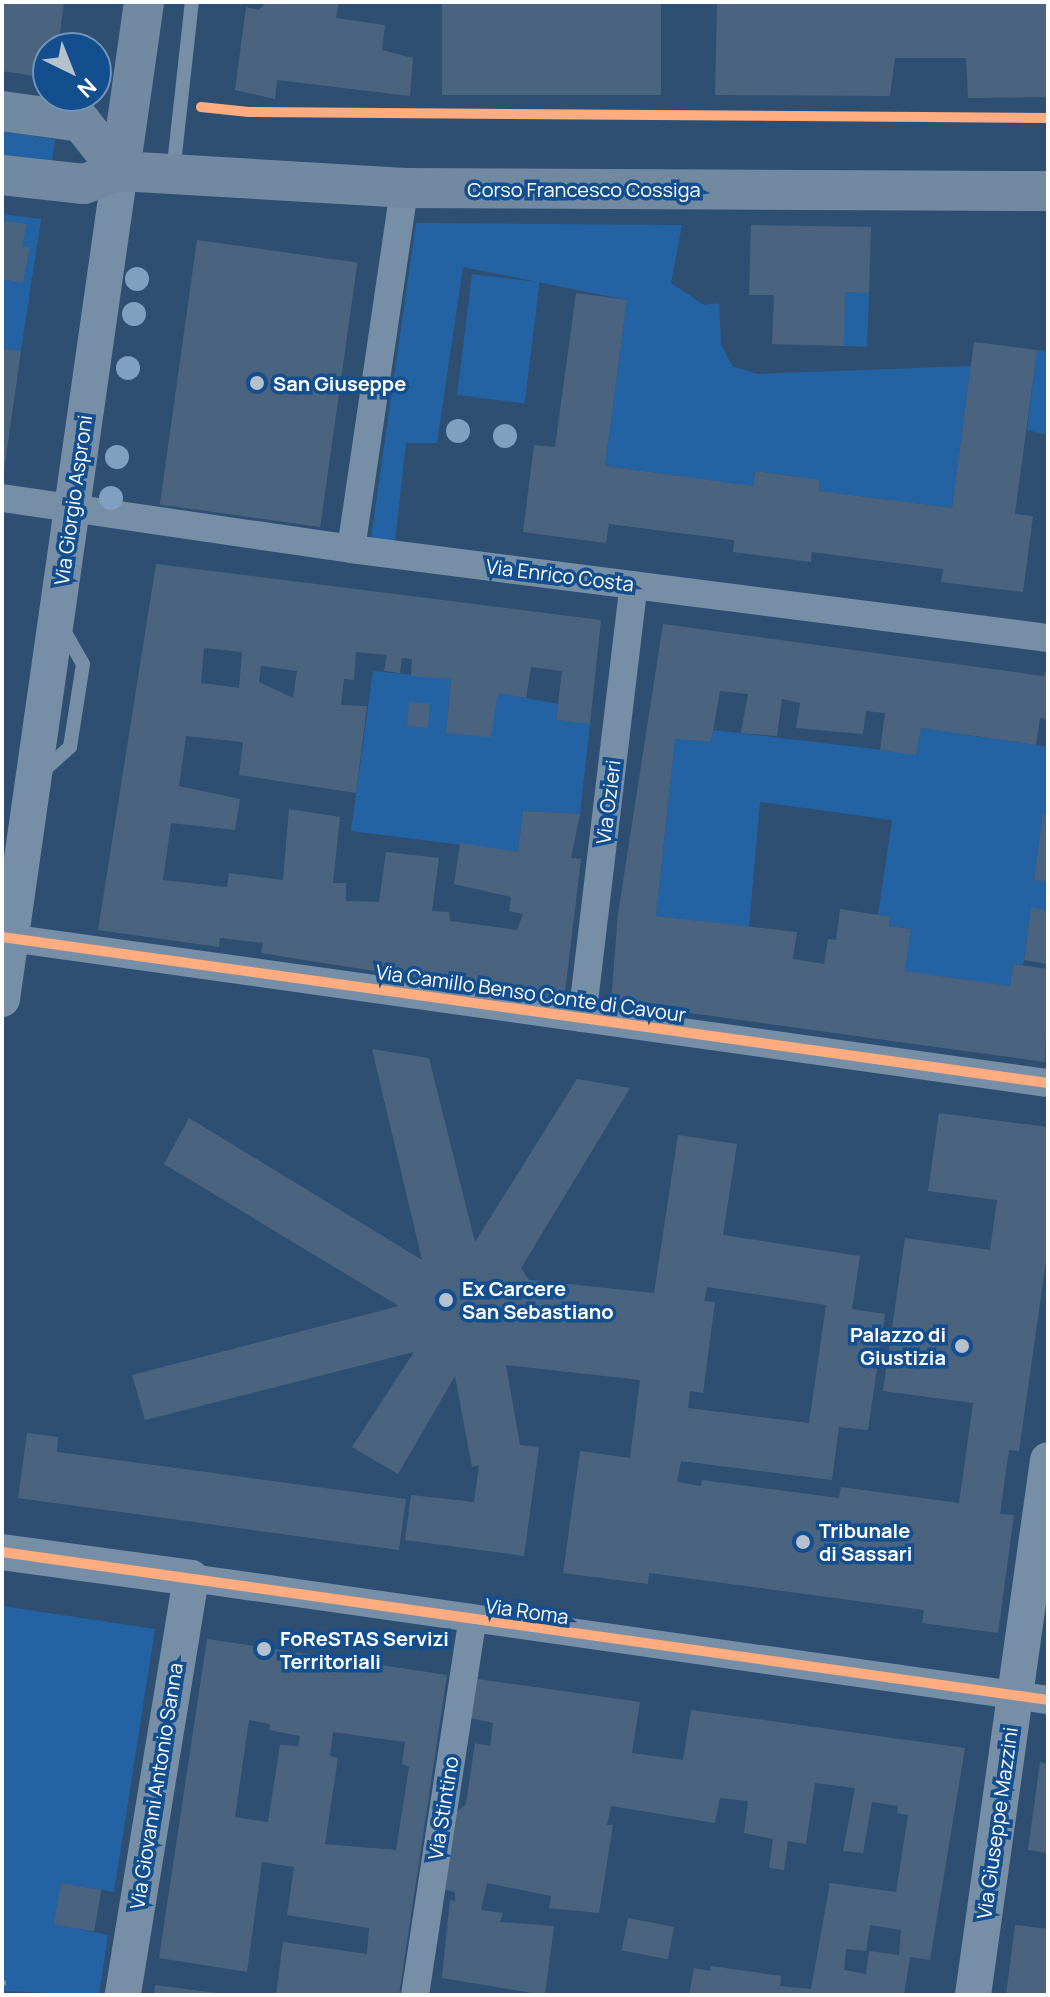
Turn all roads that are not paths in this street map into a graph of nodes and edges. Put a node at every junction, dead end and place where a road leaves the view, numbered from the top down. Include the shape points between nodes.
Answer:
1 (144, 2) edge
2 (192, 2) edge
3 (2, 111) edge
4 (120, 171) junction
5 (173, 174) junction
6 (2, 175) edge
7 (404, 188) junction
8 (1048, 191) edge
9 (2, 498) edge
10 (72, 507) junction
11 (351, 549) junction
12 (634, 585) junction
13 (1048, 638) edge
14 (6, 938) edge
15 (2, 999) edge
16 (582, 1018) junction
17 (1048, 1083) edge
18 (1048, 1460) edge
19 (2, 1552) edge
20 (191, 1578) junction
21 (472, 1621) junction
22 (1032, 1698) edge
23 (123, 1995) edge
24 (415, 1995) edge
25 (973, 1995) edge

1 - 4 main road, Via Giorgio Asproni
2 - 5 lane
3 - 4 main road via 81,122
4 - 5 main road, Corso Francesco Cossiga
4 - 6 main road via 84,184
4 - 10 street, Via Giorgio Asproni
5 - 7 main road, Corso Francesco Cossiga
7 - 8 main road, Corso Francesco Cossiga
7 - 11 street
9 - 10 street, Via Enrico Costa
10 - 11 street, Via Enrico Costa
10 - 14 street, Via Giorgio Asproni
11 - 12 street, Via Enrico Costa
12 - 13 street, Via Enrico Costa
12 - 16 street, Via Ozieri
14 - 15 street, Via Giorgio Asproni
14 - 16 street, Via Camillo Benso Conte di Cavour
16 - 17 street, Via Camillo Benso Conte di Cavour
18 - 22 street, Via Giuseppe Mazzini
19 - 20 street, Via Roma
20 - 21 street, Via Roma
20 - 23 street, Via Giovanni Antonio Sanna
21 - 22 street, Via Roma
21 - 24 street, Via Stintino
22 - 25 street, Via Giuseppe Mazzini

